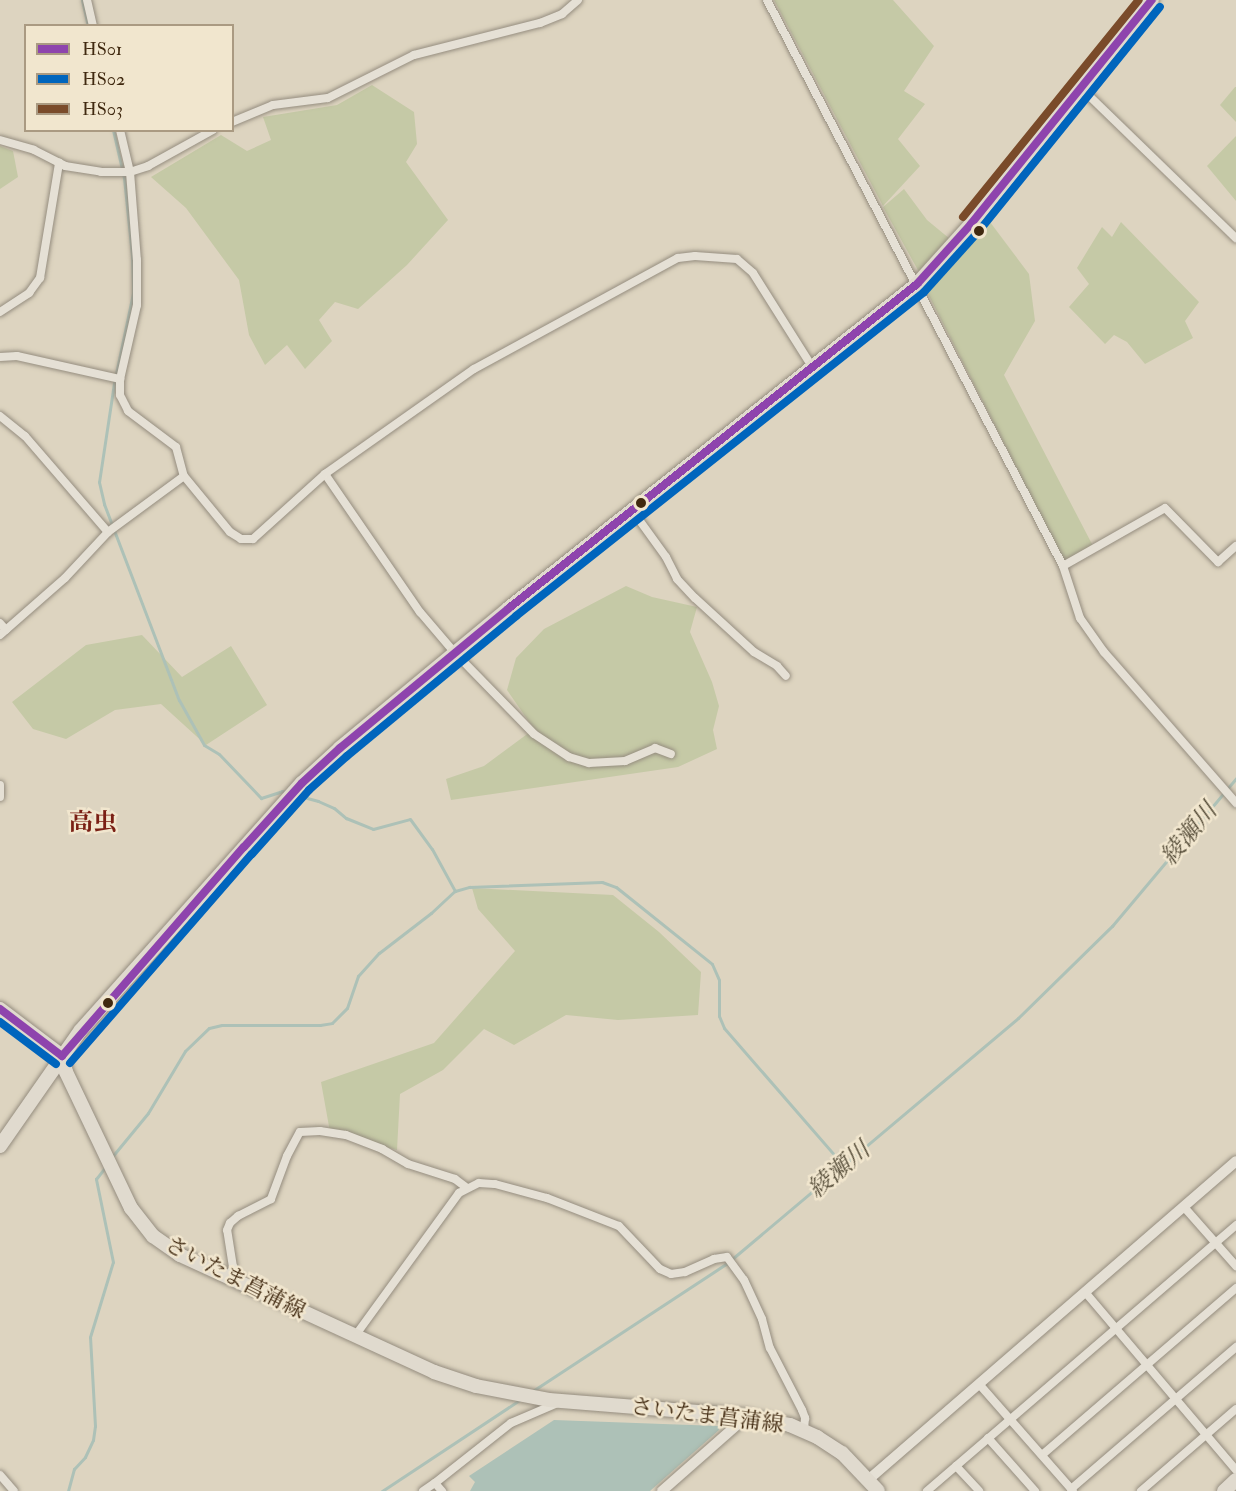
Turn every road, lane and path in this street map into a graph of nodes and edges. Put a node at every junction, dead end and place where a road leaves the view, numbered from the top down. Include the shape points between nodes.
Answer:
1 (87, 0) edge
2 (578, 0) edge
3 (767, 0) edge
4 (1152, 0) edge
5 (93, 24) edge
6 (1081, 88) junction
7 (234, 121) edge
8 (120, 132) edge
9 (209, 132) edge
10 (0, 140) edge
11 (59, 163) junction
12 (130, 172) junction
13 (1236, 238) edge
14 (917, 284) junction
15 (0, 312) edge
16 (0, 357) edge
17 (811, 365) junction
18 (120, 379) junction
19 (0, 416) edge
20 (325, 474) junction
21 (184, 476) junction
22 (632, 510) junction
23 (108, 532) junction
24 (1236, 546) edge
25 (1063, 566) junction
26 (2, 629) edge
27 (455, 653) junction
28 (786, 676) dead end
29 (671, 754) dead end
30 (0, 785) edge
31 (0, 798) edge
32 (1236, 803) edge
33 (0, 1009) edge
34 (62, 1056) junction
35 (0, 1146) edge
36 (1236, 1161) edge
37 (467, 1188) junction
38 (1184, 1207) junction
39 (1236, 1225) edge
40 (1216, 1243) junction
41 (1236, 1266) edge
42 (229, 1279) junction
43 (1236, 1288) edge
44 (1085, 1292) junction
45 (1116, 1329) junction
46 (355, 1336) junction
47 (1236, 1347) edge
48 (1147, 1365) junction
49 (979, 1384) junction
50 (1176, 1399) junction
51 (555, 1401) junction
52 (1236, 1409) edge
53 (747, 1416) junction
54 (1010, 1419) junction
55 (804, 1430) junction
56 (1206, 1435) junction
57 (988, 1438) junction
58 (1042, 1455) junction
59 (956, 1466) junction
60 (1236, 1470) edge
61 (0, 1475) edge
62 (868, 1480) junction
63 (1236, 1480) edge
64 (435, 1483) junction
65 (1072, 1490) edge
66 (14, 1491) edge
67 (423, 1491) edge
68 (442, 1491) edge
69 (662, 1491) edge
70 (878, 1491) edge
71 (927, 1491) edge
72 (979, 1491) edge
73 (1035, 1491) edge
74 (1141, 1491) edge
75 (1224, 1491) edge

1 - 5 street
2 - 7 street via 562,14 540,23 414,55 328,98 273,105
3 - 14 street
4 - 6 main road
6 - 13 street
6 - 14 main road
8 - 12 street
9 - 12 street
10 - 11 street via 34,150
11 - 12 street via 101,172
11 - 15 street via 40,278 29,293
12 - 18 street via 137,305
14 - 17 main road
14 - 25 street
16 - 18 street via 17,356
17 - 20 street via 753,273 737,259 678,258 474,369
17 - 22 main road
18 - 21 street via 120,395 128,411 172,442
19 - 23 street via 25,436
20 - 21 street via 253,538 241,539 230,532
20 - 27 street via 420,612
21 - 23 street
22 - 27 main road
22 - 28 street via 677,579 754,652
23 - 26 street via 65,578
24 - 25 street via 1218,562 1165,508
25 - 32 street via 1080,618 1094,640
27 - 29 street via 534,734 569,757 607,764 655,748
27 - 34 main road via 302,783
30 - 31 street
33 - 34 main road
34 - 35 main road
34 - 42 main road, さいたま菖蒲線 via 66,1072 142,1224 180,1255
36 - 38 street
37 - 42 street via 455,1179 408,1164 346,1136 300,1132 271,1198 230,1223 227,1230 233,1267
37 - 46 street via 459,1193
37 - 55 street via 478,1183 495,1184 600,1217 619,1226 660,1269 671,1274 728,1257 762,1318 770,1348 802,1410
38 - 40 street
38 - 44 street
39 - 40 street
40 - 41 street
40 - 45 street
42 - 46 main road, さいたま菖蒲線
43 - 48 street
44 - 45 street
44 - 49 street
45 - 48 street
45 - 54 street
46 - 51 main road, さいたま菖蒲線 via 457,1380 512,1395
47 - 50 street
48 - 50 street
48 - 58 street
49 - 54 street
49 - 62 street
50 - 56 street
50 - 65 street
51 - 53 main road, さいたま菖蒲線
51 - 64 street via 511,1423
52 - 56 street
53 - 55 main road, さいたま菖蒲線
53 - 69 street
54 - 57 street
54 - 58 street
55 - 62 main road, さいたま菖蒲線 via 842,1453
56 - 60 street
56 - 74 street
57 - 59 street
57 - 73 street
58 - 65 street
59 - 71 street
59 - 72 street
61 - 66 street
62 - 70 main road, さいたま菖蒲線
63 - 75 main road
64 - 67 street
64 - 68 street

